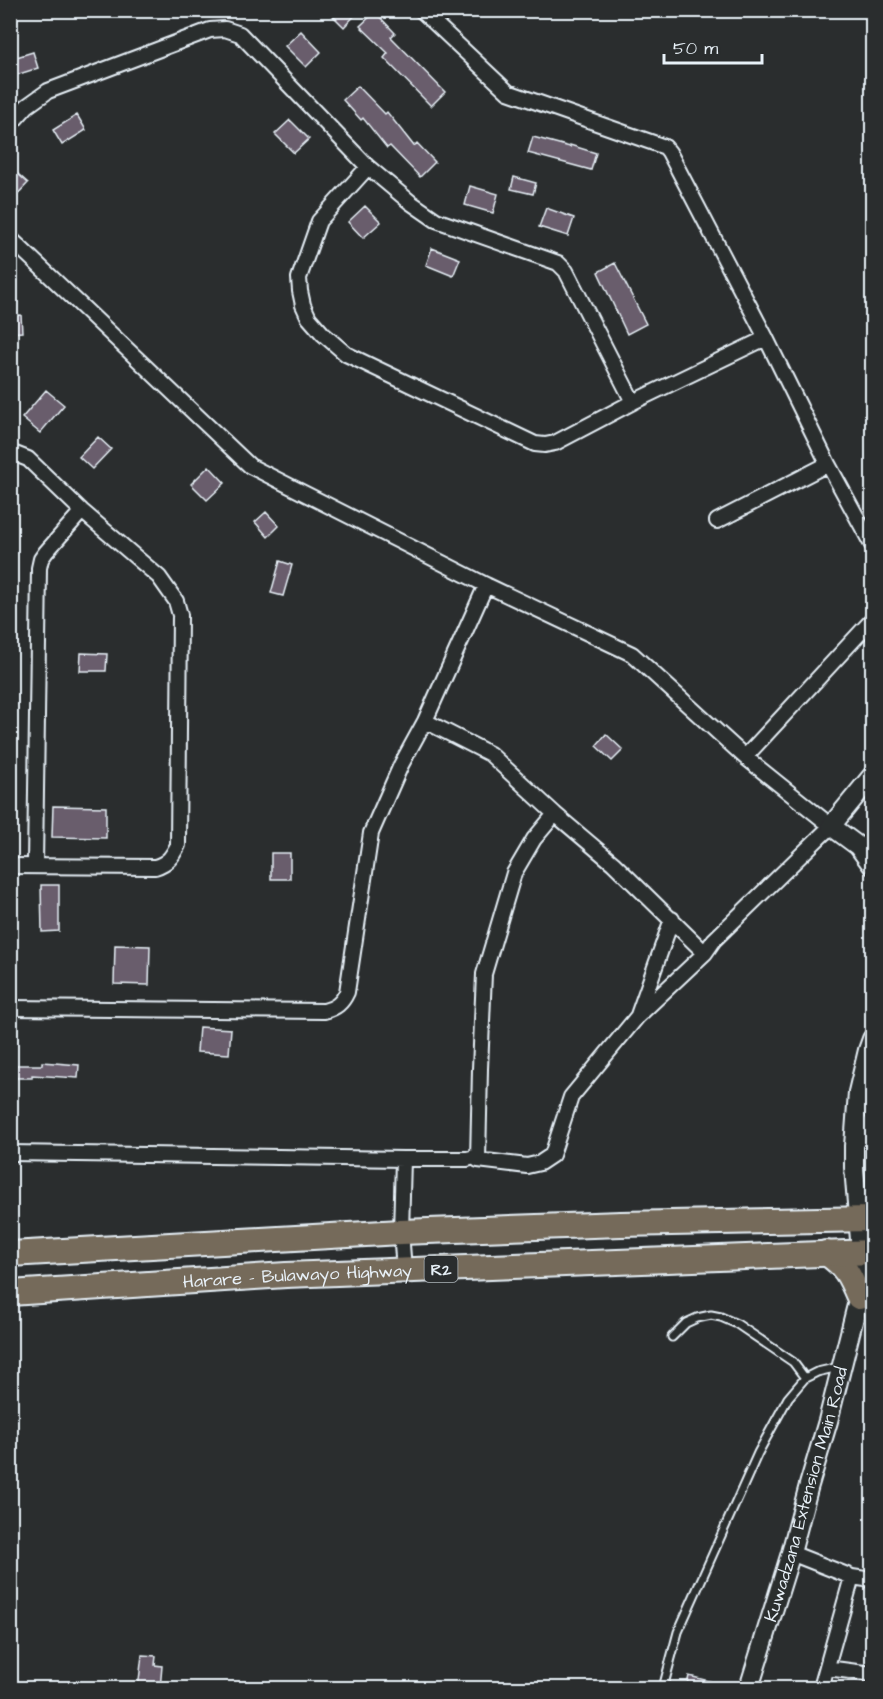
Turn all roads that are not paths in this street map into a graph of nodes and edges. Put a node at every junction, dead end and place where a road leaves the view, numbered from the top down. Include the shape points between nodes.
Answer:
1 (420, 10) edge
2 (10, 125) edge
3 (368, 167) junction
4 (10, 238) edge
5 (766, 338) junction
6 (633, 402) junction
7 (10, 452) edge
8 (828, 464) junction
9 (82, 511) junction
10 (717, 521) dead end
11 (873, 545) edge
12 (486, 585) junction
13 (873, 620) edge
14 (425, 721) junction
15 (745, 757) junction
16 (873, 776) edge
17 (555, 814) junction
18 (831, 826) junction
19 (873, 864) edge
20 (10, 866) edge
21 (35, 866) junction
22 (672, 919) junction
23 (705, 954) junction
24 (10, 1008) edge
25 (637, 1017) junction
26 (873, 1039) edge
27 (856, 1122) junction
28 (873, 1142) edge
29 (10, 1153) edge
30 (403, 1159) junction
31 (478, 1160) junction
32 (866, 1219) edge
33 (401, 1232) junction
34 (867, 1252) edge
35 (826, 1253) junction
36 (10, 1254) edge
37 (404, 1270) junction
38 (866, 1288) edge
39 (10, 1293) edge
40 (672, 1337) dead end
41 (842, 1367) junction
42 (805, 1378) junction
43 (791, 1553) junction
44 (852, 1577) junction
45 (873, 1580) edge
46 (827, 1668) junction
47 (873, 1674) edge
48 (663, 1689) edge
49 (749, 1689) edge
50 (821, 1689) edge

1 - 5 street via 508,92 665,147
2 - 3 street via 48,91 210,30 225,29 240,34
3 - 6 street via 436,220 558,263
3 - 6 street via 320,221 299,278 309,318 338,348 535,444 555,443
4 - 12 street via 250,466
5 - 6 street
5 - 8 street
7 - 9 street via 28,459
8 - 10 street
8 - 11 street
9 - 21 street via 46,552 39,568
9 - 21 street via 159,577 176,601 180,615 178,845 166,864 155,867
12 - 14 street
12 - 15 street via 632,654
13 - 15 street
14 - 17 street via 490,754
14 - 24 street via 371,833 347,992 340,1004 324,1011
15 - 18 street
16 - 18 street
17 - 22 street
17 - 31 street via 514,873 484,974
18 - 19 street via 858,846
18 - 23 street via 714,940
20 - 21 street
22 - 23 street
22 - 25 street
23 - 25 street
25 - 31 street via 571,1097 552,1155 527,1167
26 - 27 street, Kuwadzana Extension Main Road via 858,1092
27 - 28 street
27 - 32 street, Kuwadzana Extension Main Road via 854,1167
29 - 30 street
30 - 31 street
30 - 33 street
32 - 33 highway, R2
32 - 34 street, Kuwadzana Extension Main Road
33 - 36 highway, R2
33 - 37 street
34 - 35 highway, Harare - Bulawayo Highway / R2
34 - 38 street, Kuwadzana Extension Main Road
35 - 37 highway, Harare - Bulawayo Highway / R2
35 - 38 highway
37 - 39 highway, Harare - Bulawayo Highway / R2
38 - 41 street, Kuwadzana Extension Main Road
40 - 42 lane via 697,1318 721,1317 793,1362
41 - 42 lane
41 - 43 street, Kuwadzana Extension Main Road
42 - 48 lane via 788,1398 758,1453 678,1632
43 - 44 street
43 - 49 street, Kuwadzana Extension Main Road
44 - 45 street
44 - 46 street
46 - 47 street
46 - 50 street

